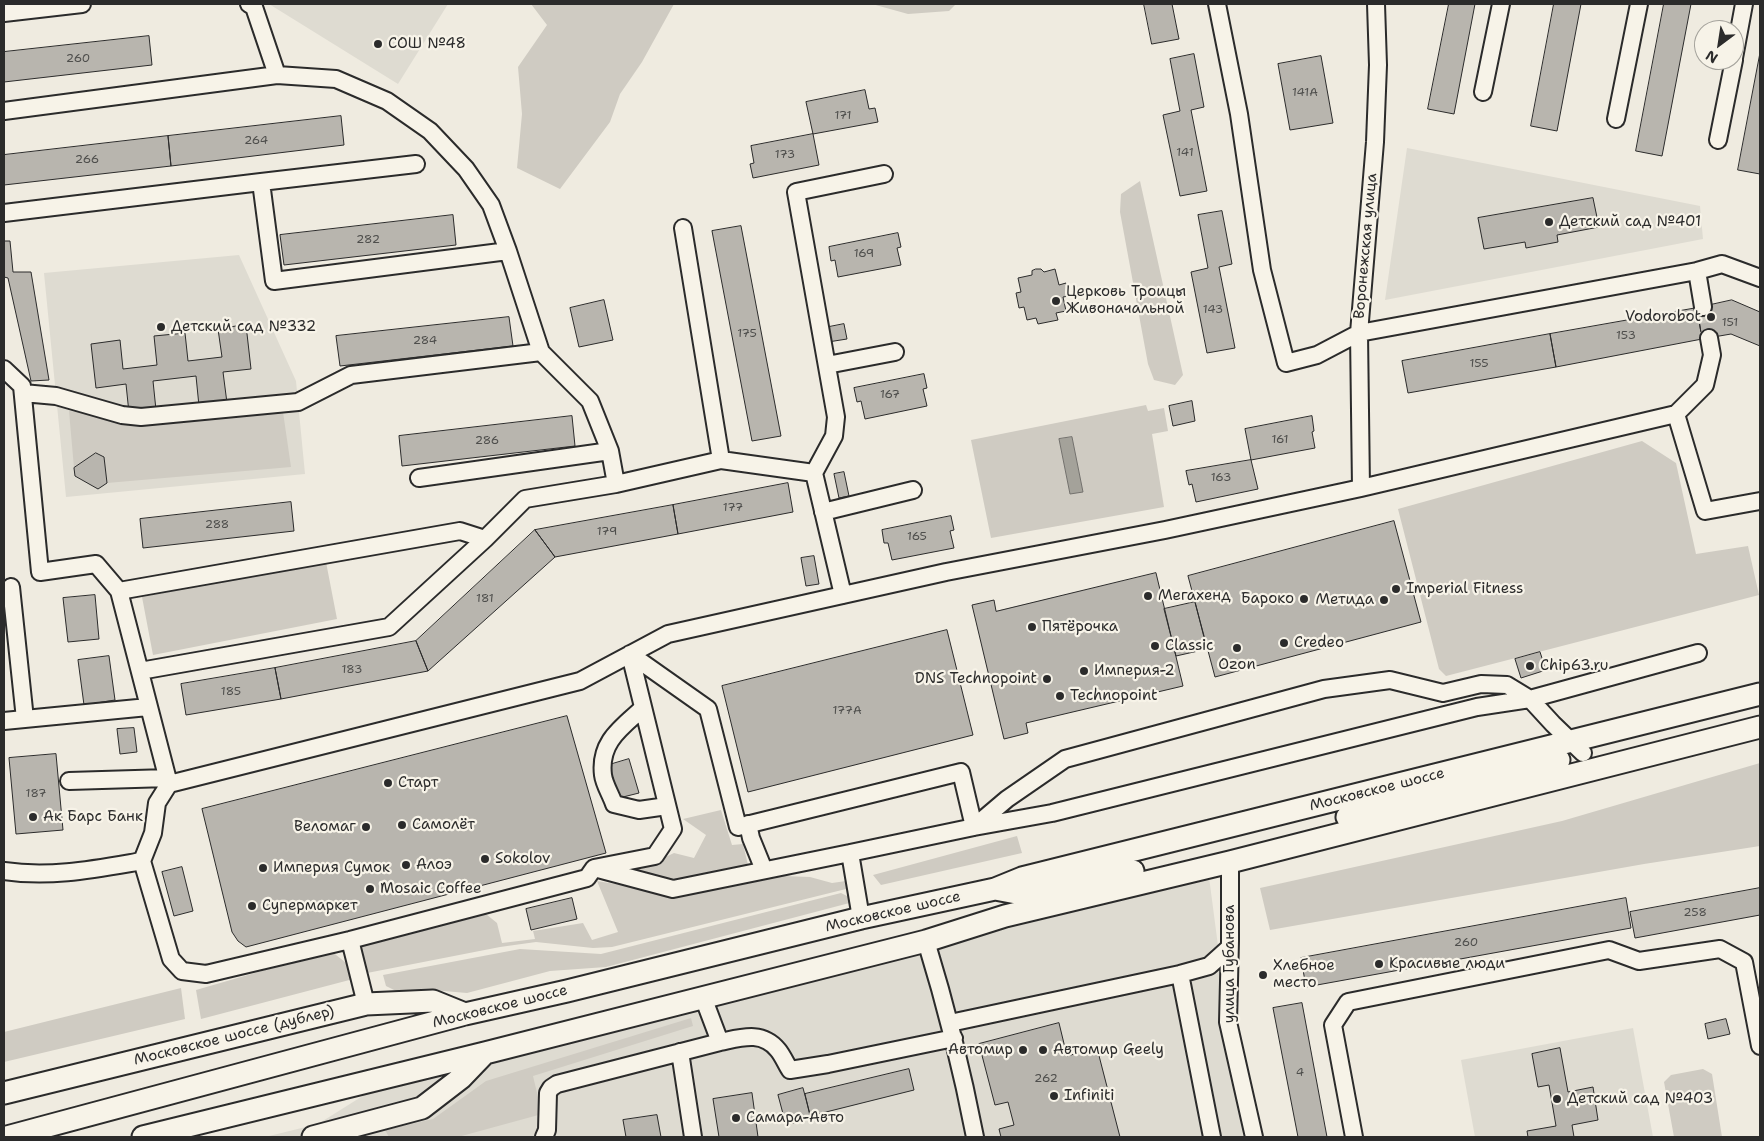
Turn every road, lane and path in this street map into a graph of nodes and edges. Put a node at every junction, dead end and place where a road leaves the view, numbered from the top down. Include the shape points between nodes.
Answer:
1 (82, 4) edge
2 (250, 4) edge
3 (1217, 4) edge
4 (1376, 4) edge
5 (1500, 4) edge
6 (1639, 4) edge
7 (1744, 4) edge
8 (4, 13) edge
9 (1741, 20) edge
10 (1732, 70) edge
11 (277, 75) junction
12 (1483, 92) dead end
13 (4, 111) edge
14 (1616, 119) dead end
15 (1718, 140) dead end
16 (416, 164) dead end
17 (884, 174) dead end
18 (261, 182) junction
19 (4, 213) edge
20 (683, 228) dead end
21 (508, 251) junction
22 (1697, 271) junction
23 (1760, 278) edge
24 (1703, 307) tunnel mouth
25 (1359, 333) junction
26 (1708, 338) tunnel mouth
27 (541, 352) junction
28 (895, 352) dead end
29 (827, 365) junction
30 (4, 369) edge
31 (23, 393) junction
32 (1676, 414) junction
33 (610, 451) junction
34 (721, 460) junction
35 (814, 473) junction
36 (419, 478) dead end
37 (616, 484) junction
38 (1361, 488) junction
39 (913, 490) dead end
40 (1760, 501) edge
41 (823, 512) junction
42 (485, 539) junction
43 (11, 587) dead end
44 (119, 591) junction
45 (843, 594) junction
46 (1698, 653) dead end
47 (630, 654) junction
48 (140, 671) junction
49 (1760, 694) edge
50 (1530, 699) junction
51 (148, 707) junction
52 (643, 708) junction
53 (1760, 708) edge
54 (25, 719) junction
55 (4, 721) edge
56 (1760, 726) edge
57 (1577, 748) junction
58 (69, 781) dead end
59 (168, 782) junction
60 (667, 806) junction
61 (748, 824) junction
62 (974, 827) junction
63 (850, 852) junction
64 (1230, 855) junction
65 (142, 861) junction
66 (594, 868) junction
67 (764, 870) junction
68 (4, 871) edge
69 (996, 889) junction
70 (1027, 895) junction
71 (1005, 916) junction
72 (861, 918) junction
73 (350, 940) junction
74 (926, 941) junction
75 (1229, 948) junction
76 (1180, 974) junction
77 (703, 997) junction
78 (366, 1004) junction
79 (465, 1014) junction
80 (952, 1031) junction
81 (720, 1042) junction
82 (1760, 1046) edge
83 (680, 1052) junction
84 (485, 1053) junction
85 (4, 1093) edge
86 (354, 1132) edge
87 (6, 1137) edge
88 (143, 1137) edge
89 (313, 1137) edge
90 (544, 1137) edge
91 (693, 1137) edge
92 (975, 1137) edge
93 (1212, 1137) edge
94 (1254, 1137) edge
95 (1354, 1137) edge

1 - 8 street
2 - 11 street via 254,7
3 - 25 street via 1239,114 1262,270 1286,363 1317,354
4 - 25 street, Воронежская улица via 1375,142
5 - 12 street
6 - 14 street
7 - 9 street
10 - 15 street
11 - 13 street
11 - 21 street via 336,79 387,101 430,131 466,169 491,206
16 - 18 street
17 - 29 street via 796,192
18 - 19 street
18 - 21 street via 274,281
20 - 34 street
21 - 27 street
22 - 23 street via 1722,264
22 - 24 street
22 - 25 street
25 - 38 street, Воронежская улица
26 - 32 street via 1712,355 1704,385
27 - 31 street via 350,375 298,402 141,417 56,396
27 - 33 street via 590,401
28 - 29 street
29 - 35 street via 836,416 834,436
30 - 31 street via 22,386
31 - 44 street via 40,572 96,564
32 - 38 street
32 - 40 street via 1705,511
33 - 36 street
33 - 37 street
34 - 35 street
34 - 37 street
35 - 41 street
37 - 42 street via 525,499
38 - 45 street
39 - 41 street
41 - 45 street
42 - 44 street via 460,532
42 - 48 street via 389,627
43 - 54 street
44 - 48 street
45 - 47 street via 668,634
46 - 50 street
47 - 52 street
47 - 59 street via 580,681
47 - 61 street via 708,709 738,828
48 - 51 street
49 - 57 main road, Московское шоссе
50 - 57 street
50 - 62 street via 1468,709 1052,813
50 - 62 street via 1507,685 1481,684 1443,693 1390,680 1324,689 1065,759 1007,799
51 - 54 street
51 - 59 street
52 - 60 street
52 - 60 street via 615,734 604,752 603,776 614,804 639,810
53 - 57 main road, Московское шоссе
54 - 55 street
56 - 64 main road, Московское шоссе
57 - 64 main road, Московское шоссе
57 - 69 main road, Московское шоссе via 1022,878
58 - 59 street
59 - 65 street via 157,803 154,833
60 - 66 street via 673,829 655,856
61 - 62 street via 961,772
61 - 67 street
62 - 63 street
63 - 67 street
63 - 72 street
64 - 70 main road, Московское шоссе
64 - 71 main road, Московское шоссе
64 - 75 street, улица Губанова
65 - 68 street via 64,874
65 - 73 street via 171,959 182,971 206,974
66 - 67 street via 673,890
66 - 73 street via 586,878
69 - 70 main road, Московское шоссе
69 - 72 main road, Московское шоссе
70 - 71 main road, Московское шоссе
71 - 74 main road, Московское шоссе
72 - 79 main road, Московское шоссе
73 - 78 street
74 - 77 main road, Московское шоссе
74 - 80 street
75 - 76 street via 1209,966
75 - 94 street, улица Губанова via 1228,1022
76 - 80 street
76 - 93 street
77 - 81 street
77 - 84 main road, Московское шоссе
78 - 79 main road, Московское шоссе (дублер) via 433,1001
78 - 85 main road, Московское шоссе (дублер)
79 - 87 main road, Московское шоссе
80 - 81 street via 790,1070 778,1049 765,1040 750,1036
80 - 92 street
81 - 83 street
82 - 95 street via 1744,962 1720,949 1639,961 1609,950 1348,1002 1334,1025
83 - 90 street via 557,1084 548,1093
83 - 91 street
84 - 86 main road via 461,1078 422,1108
84 - 88 main road, Московское шоссе
86 - 89 main road

